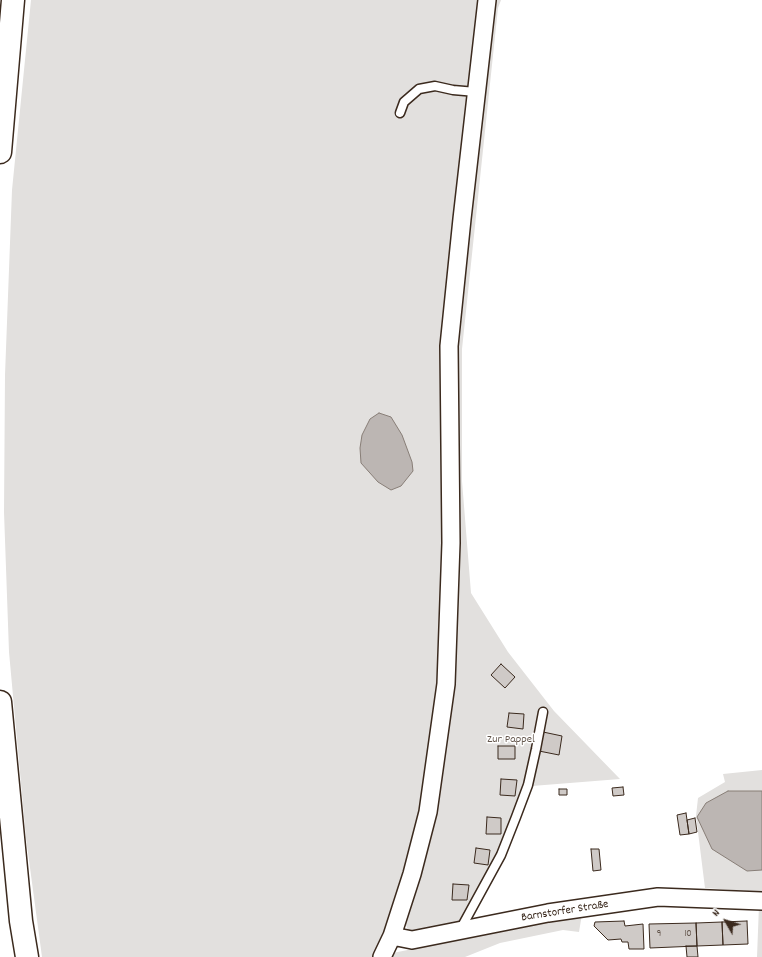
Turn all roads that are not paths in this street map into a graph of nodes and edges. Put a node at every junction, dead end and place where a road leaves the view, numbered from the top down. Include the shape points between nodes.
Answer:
1 (13, 0) edge
2 (487, 0) edge
3 (476, 92) junction
4 (400, 114) dead end
5 (0, 152) edge
6 (0, 702) edge
7 (543, 712) dead end
8 (762, 901) edge
9 (460, 931) junction
10 (392, 936) junction
11 (26, 957) edge
12 (382, 957) edge

1 - 5 highway
2 - 3 street
3 - 4 lane via 435,86 419,89 404,102
3 - 10 street via 449,346 451,543 446,684 428,812
6 - 11 highway
7 - 9 lane via 528,785 516,817 501,855
8 - 9 street, Barnstorfer Straße via 658,897 548,913
9 - 10 street, Barnstorfer Straße via 412,940
10 - 12 street

